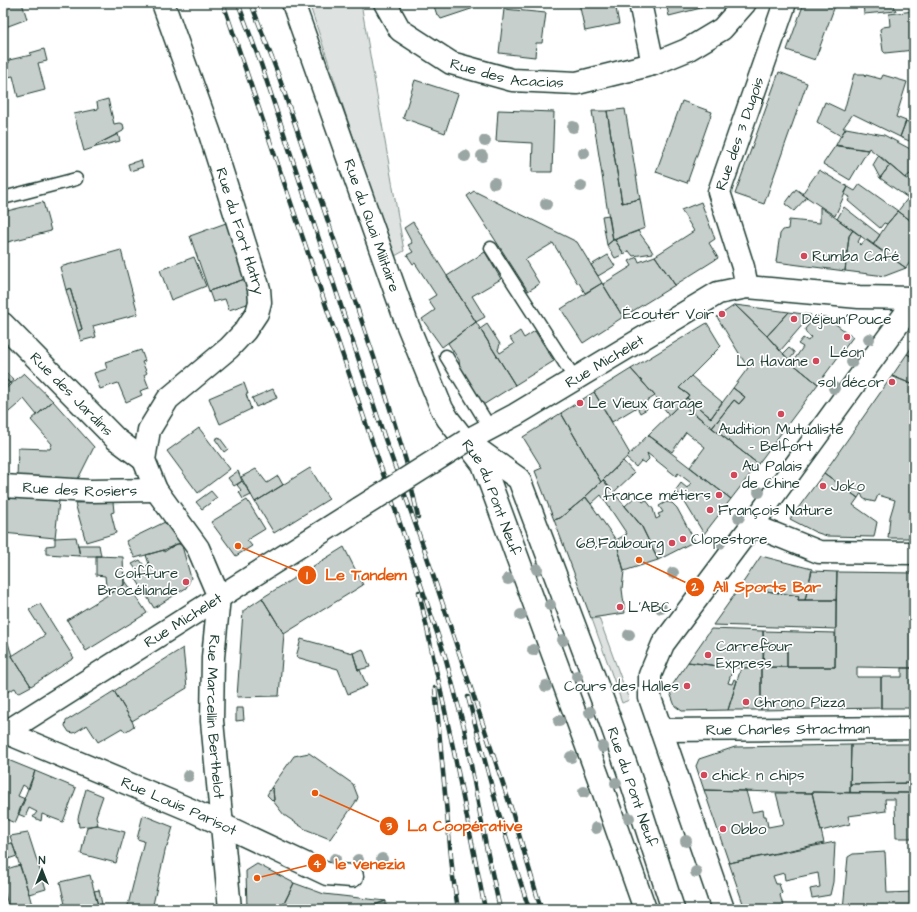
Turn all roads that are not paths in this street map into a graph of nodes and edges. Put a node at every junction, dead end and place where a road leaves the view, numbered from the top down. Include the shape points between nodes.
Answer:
1 (163, 3) edge
2 (293, 3) edge
3 (385, 3) edge
4 (640, 3) edge
5 (745, 3) edge
6 (785, 3) edge
7 (653, 64) junction
8 (76, 179) dead end
9 (3, 198) edge
10 (491, 248) dead end
11 (747, 287) junction
12 (914, 298) edge
13 (914, 302) edge
14 (3, 324) edge
15 (446, 356) dead end
16 (575, 379) junction
17 (490, 428) junction
18 (466, 441) junction
19 (144, 460) junction
20 (3, 486) edge
21 (156, 490) junction
22 (752, 525) junction
23 (914, 553) edge
24 (219, 597) junction
25 (914, 728) edge
26 (661, 730) junction
27 (4, 732) edge
28 (222, 825) junction
29 (352, 876) dead end
30 (230, 909) edge
31 (645, 909) edge
32 (673, 909) edge
33 (723, 909) edge

1 - 19 street, Rue du Fort Hatry via 210,134 259,289 260,302 252,322 229,348 168,399 149,430
2 - 18 street, Rue du Quai Militaire via 406,321 442,409
3 - 7 street, Rue des Acacias via 400,30 450,63 512,80 577,83
4 - 7 street
5 - 7 street, Rue des Acacias via 722,29 687,50
6 - 11 street, Rue des 3 Dugois via 719,192
8 - 9 lane
10 - 16 lane
11 - 12 street, Rue Michelet via 859,297
11 - 16 street, Rue Michelet via 718,293
13 - 22 street
14 - 19 street, Rue des Jardins via 116,439
15 - 17 lane
16 - 17 street, Rue Michelet
17 - 18 street, Rue Michelet
18 - 24 street, Rue Michelet, bridge
18 - 31 street, Rue du Pont Neuf via 483,464
18 - 32 street, Rue du Pont Neuf via 519,479 607,712
19 - 21 street
20 - 21 street, Rue des Rosiers via 90,491
21 - 24 street via 198,548
22 - 23 street via 819,552
22 - 26 street via 663,644 650,675 650,698
24 - 27 street, Rue Michelet
24 - 28 street, Rue Marcellin Berthelot via 213,657 212,721
25 - 26 street, Rue Charles Stractman
26 - 33 street
27 - 28 street, Rue Louis Parisot
28 - 29 street, Rue Louis Parisot via 327,874
28 - 30 street, Rue Marcellin Berthelot

